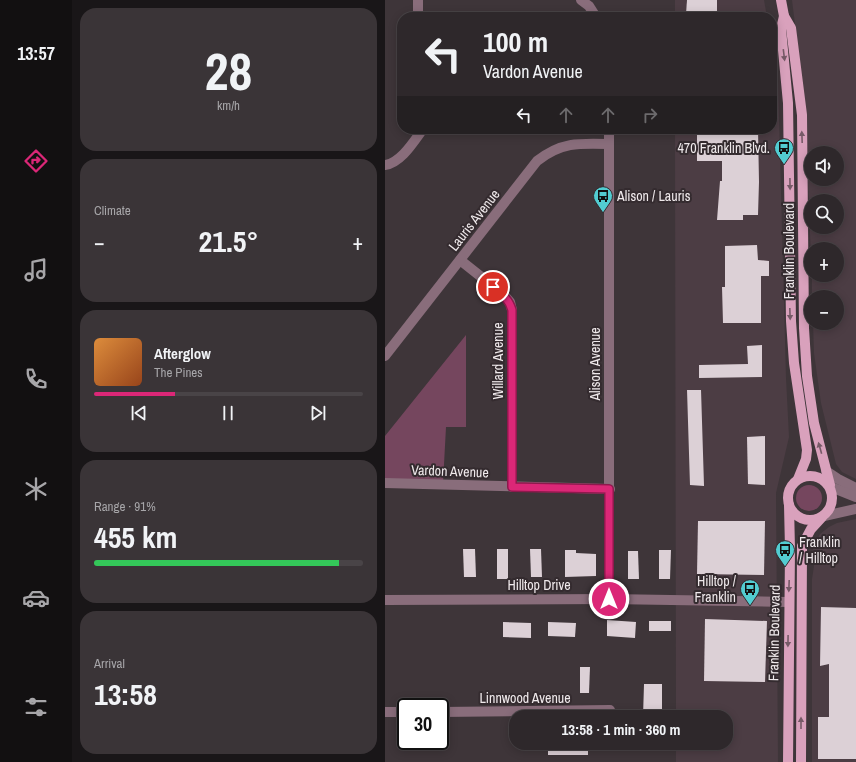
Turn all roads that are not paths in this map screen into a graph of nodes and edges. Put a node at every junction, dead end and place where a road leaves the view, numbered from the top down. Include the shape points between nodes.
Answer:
1 (418, 0) edge
2 (581, 0) edge
3 (781, 0) edge
4 (418, 12) edge
5 (593, 12) edge
6 (784, 16) junction
7 (418, 134) edge
8 (609, 134) edge
9 (609, 144) junction
10 (385, 165) edge
11 (460, 260) junction
12 (385, 356) edge
13 (826, 470) junction
14 (798, 479) junction
15 (385, 483) edge
16 (830, 486) junction
17 (512, 487) junction
18 (856, 488) edge
19 (609, 489) junction
20 (856, 497) edge
21 (789, 505) junction
22 (856, 509) edge
23 (823, 517) junction
24 (609, 599) junction
25 (385, 600) edge
26 (788, 602) junction
27 (509, 711) edge
28 (385, 712) edge
29 (397, 712) edge
30 (449, 712) edge
31 (788, 762) edge
32 (801, 762) edge

1 - 4 street
2 - 5 street
3 - 6 main road, Franklin Boulevard
13 -> 6 main road, Franklin Boulevard via 807,376 804,328 802,115 791,28
6 -> 14 main road, Franklin Boulevard via 781,29 789,103 791,320 794,363 807,450
7 - 10 street via 403,154 390,165
8 - 9 street, Alison Avenue
9 - 11 street, Lauris Avenue via 579,143 551,150 537,161
9 - 19 street, Alison Avenue
11 - 12 street, Lauris Avenue
11 - 17 street, Willard Avenue via 504,295 512,310
13 - 16 main road, Franklin Boulevard
13 - 18 street via 838,480
14 - 16 main road via 812,475
14 - 21 main road via 789,490
15 - 17 street, Vardon Avenue
16 - 20 street
16 - 23 main road via 832,505
17 - 19 street, Vardon Avenue
19 - 24 street, Alison Avenue
21 - 23 main road via 792,511 803,519
21 -> 26 main road, Franklin Boulevard
22 - 23 street
32 -> 23 main road, Franklin Boulevard via 802,546 811,529
24 - 25 street, Hilltop Drive
24 - 26 street, Hilltop Drive
26 -> 31 main road, Franklin Boulevard
27 - 30 street, Linnwood Avenue
28 - 29 street

